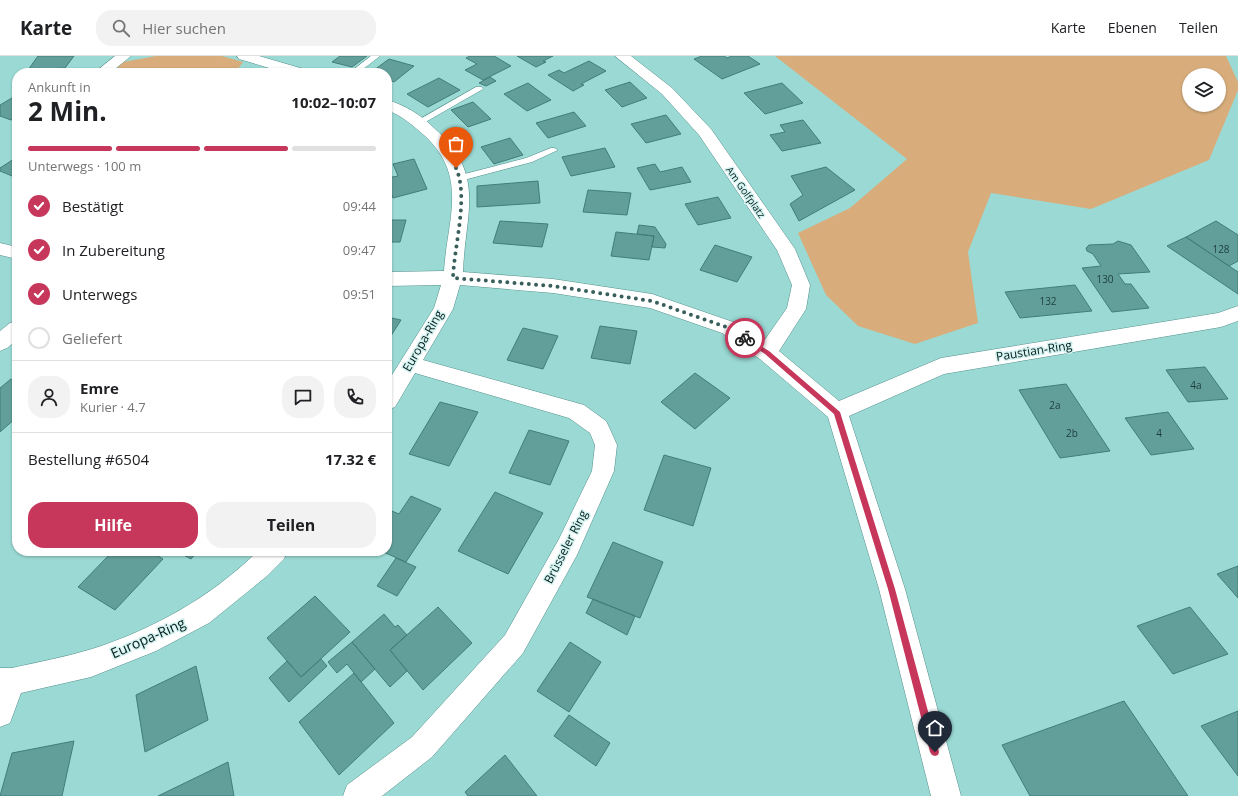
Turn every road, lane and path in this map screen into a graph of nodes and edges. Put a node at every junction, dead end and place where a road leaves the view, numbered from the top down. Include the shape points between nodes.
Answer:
1 (124, 56) edge
2 (376, 56) edge
3 (622, 56) edge
4 (250, 62) edge
5 (108, 68) edge
6 (271, 68) edge
7 (360, 68) edge
8 (479, 89) dead end
9 (392, 106) edge
10 (419, 122) junction
11 (554, 150) dead end
12 (460, 178) junction
13 (0, 249) edge
14 (12, 252) edge
15 (453, 278) junction
16 (392, 279) edge
17 (1238, 313) edge
18 (12, 332) edge
19 (0, 343) edge
20 (767, 353) junction
21 (410, 364) junction
22 (392, 393) edge
23 (837, 412) junction
24 (270, 556) edge
25 (6, 682) edge
26 (0, 713) edge
27 (358, 796) edge
28 (946, 796) edge

1 - 5 street
2 - 7 lane
3 - 20 street, Am Golfplatz via 666,91 705,132 786,249 801,285 796,309
4 - 6 street
8 - 10 lane
9 - 10 street
10 - 12 street via 442,143
11 - 12 lane via 529,160
12 - 15 street, Europa-Ring via 461,212
13 - 14 street
15 - 16 street
15 - 20 street via 553,286 652,301 729,328
15 - 21 street, Europa-Ring via 443,309
17 - 23 street, Paustian-Ring via 1221,320 941,366
18 - 19 street
20 - 23 street
21 - 22 street, Europa-Ring
21 - 27 street, Brüsseler Ring via 576,411 598,426 606,445 603,471 568,547 514,644 422,747
23 - 28 street via 892,589
24 - 25 street, Europa-Ring via 200,614 147,642 91,663
25 - 26 street

